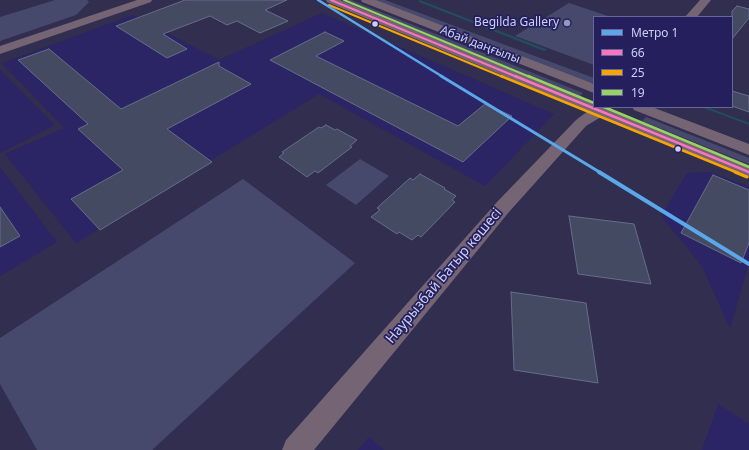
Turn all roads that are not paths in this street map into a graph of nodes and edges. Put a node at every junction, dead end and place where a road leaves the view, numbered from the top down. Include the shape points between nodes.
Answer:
1 (147, 0) edge
2 (331, 0) edge
3 (366, 0) edge
4 (706, 0) edge
5 (692, 16) edge
6 (0, 50) edge
7 (593, 89) edge
8 (593, 105) edge
9 (642, 108) edge
10 (603, 109) edge
11 (749, 150) edge
12 (749, 172) edge
13 (296, 450) edge

1 - 6 main road
2 - 8 main road, Абай даңғылы
3 - 7 main road, Абай даңғылы
4 - 5 main road
9 - 11 main road
10 - 12 main road, Абай даңғылы
10 - 13 main road, Наурызбай Батыр көшесі via 581,123 503,206

